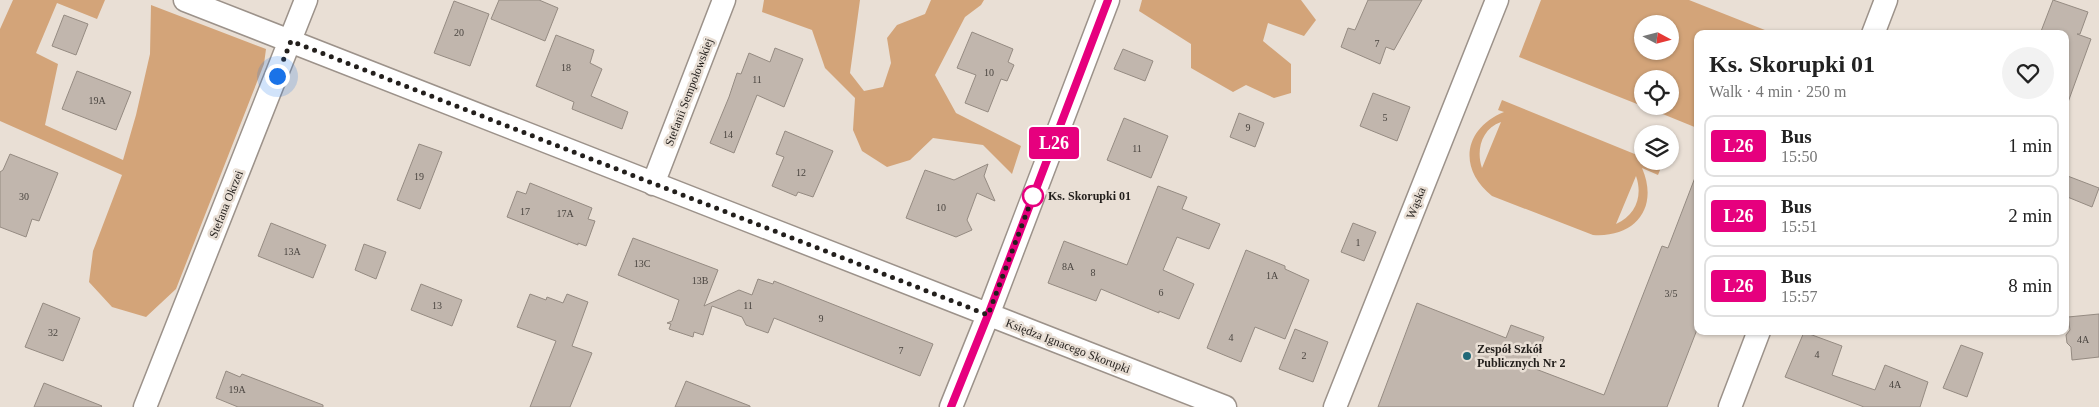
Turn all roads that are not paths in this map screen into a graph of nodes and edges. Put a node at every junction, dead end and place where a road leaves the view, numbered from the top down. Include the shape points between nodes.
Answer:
1 (186, 0) edge
2 (306, 0) edge
3 (724, 0) edge
4 (1108, 0) edge
5 (1497, 0) edge
6 (1886, 0) edge
7 (1875, 30) edge
8 (291, 41) junction
9 (653, 184) junction
10 (988, 315) junction
11 (1757, 335) edge
12 (145, 407) edge
13 (951, 407) edge
14 (1225, 407) edge
15 (1335, 407) edge
16 (1730, 407) edge

1 - 8 street, Księdza Ignacego Skorupki
2 - 8 street, Stefana Okrzei
3 - 9 street, Stefanii Sempołowskiej
4 - 10 street
5 - 15 street, Wąska
6 - 7 street
8 - 9 street, Księdza Ignacego Skorupki
8 - 12 street, Stefana Okrzei
9 - 10 street, Księdza Ignacego Skorupki
10 - 13 street
10 - 14 street, Księdza Ignacego Skorupki
11 - 16 street

